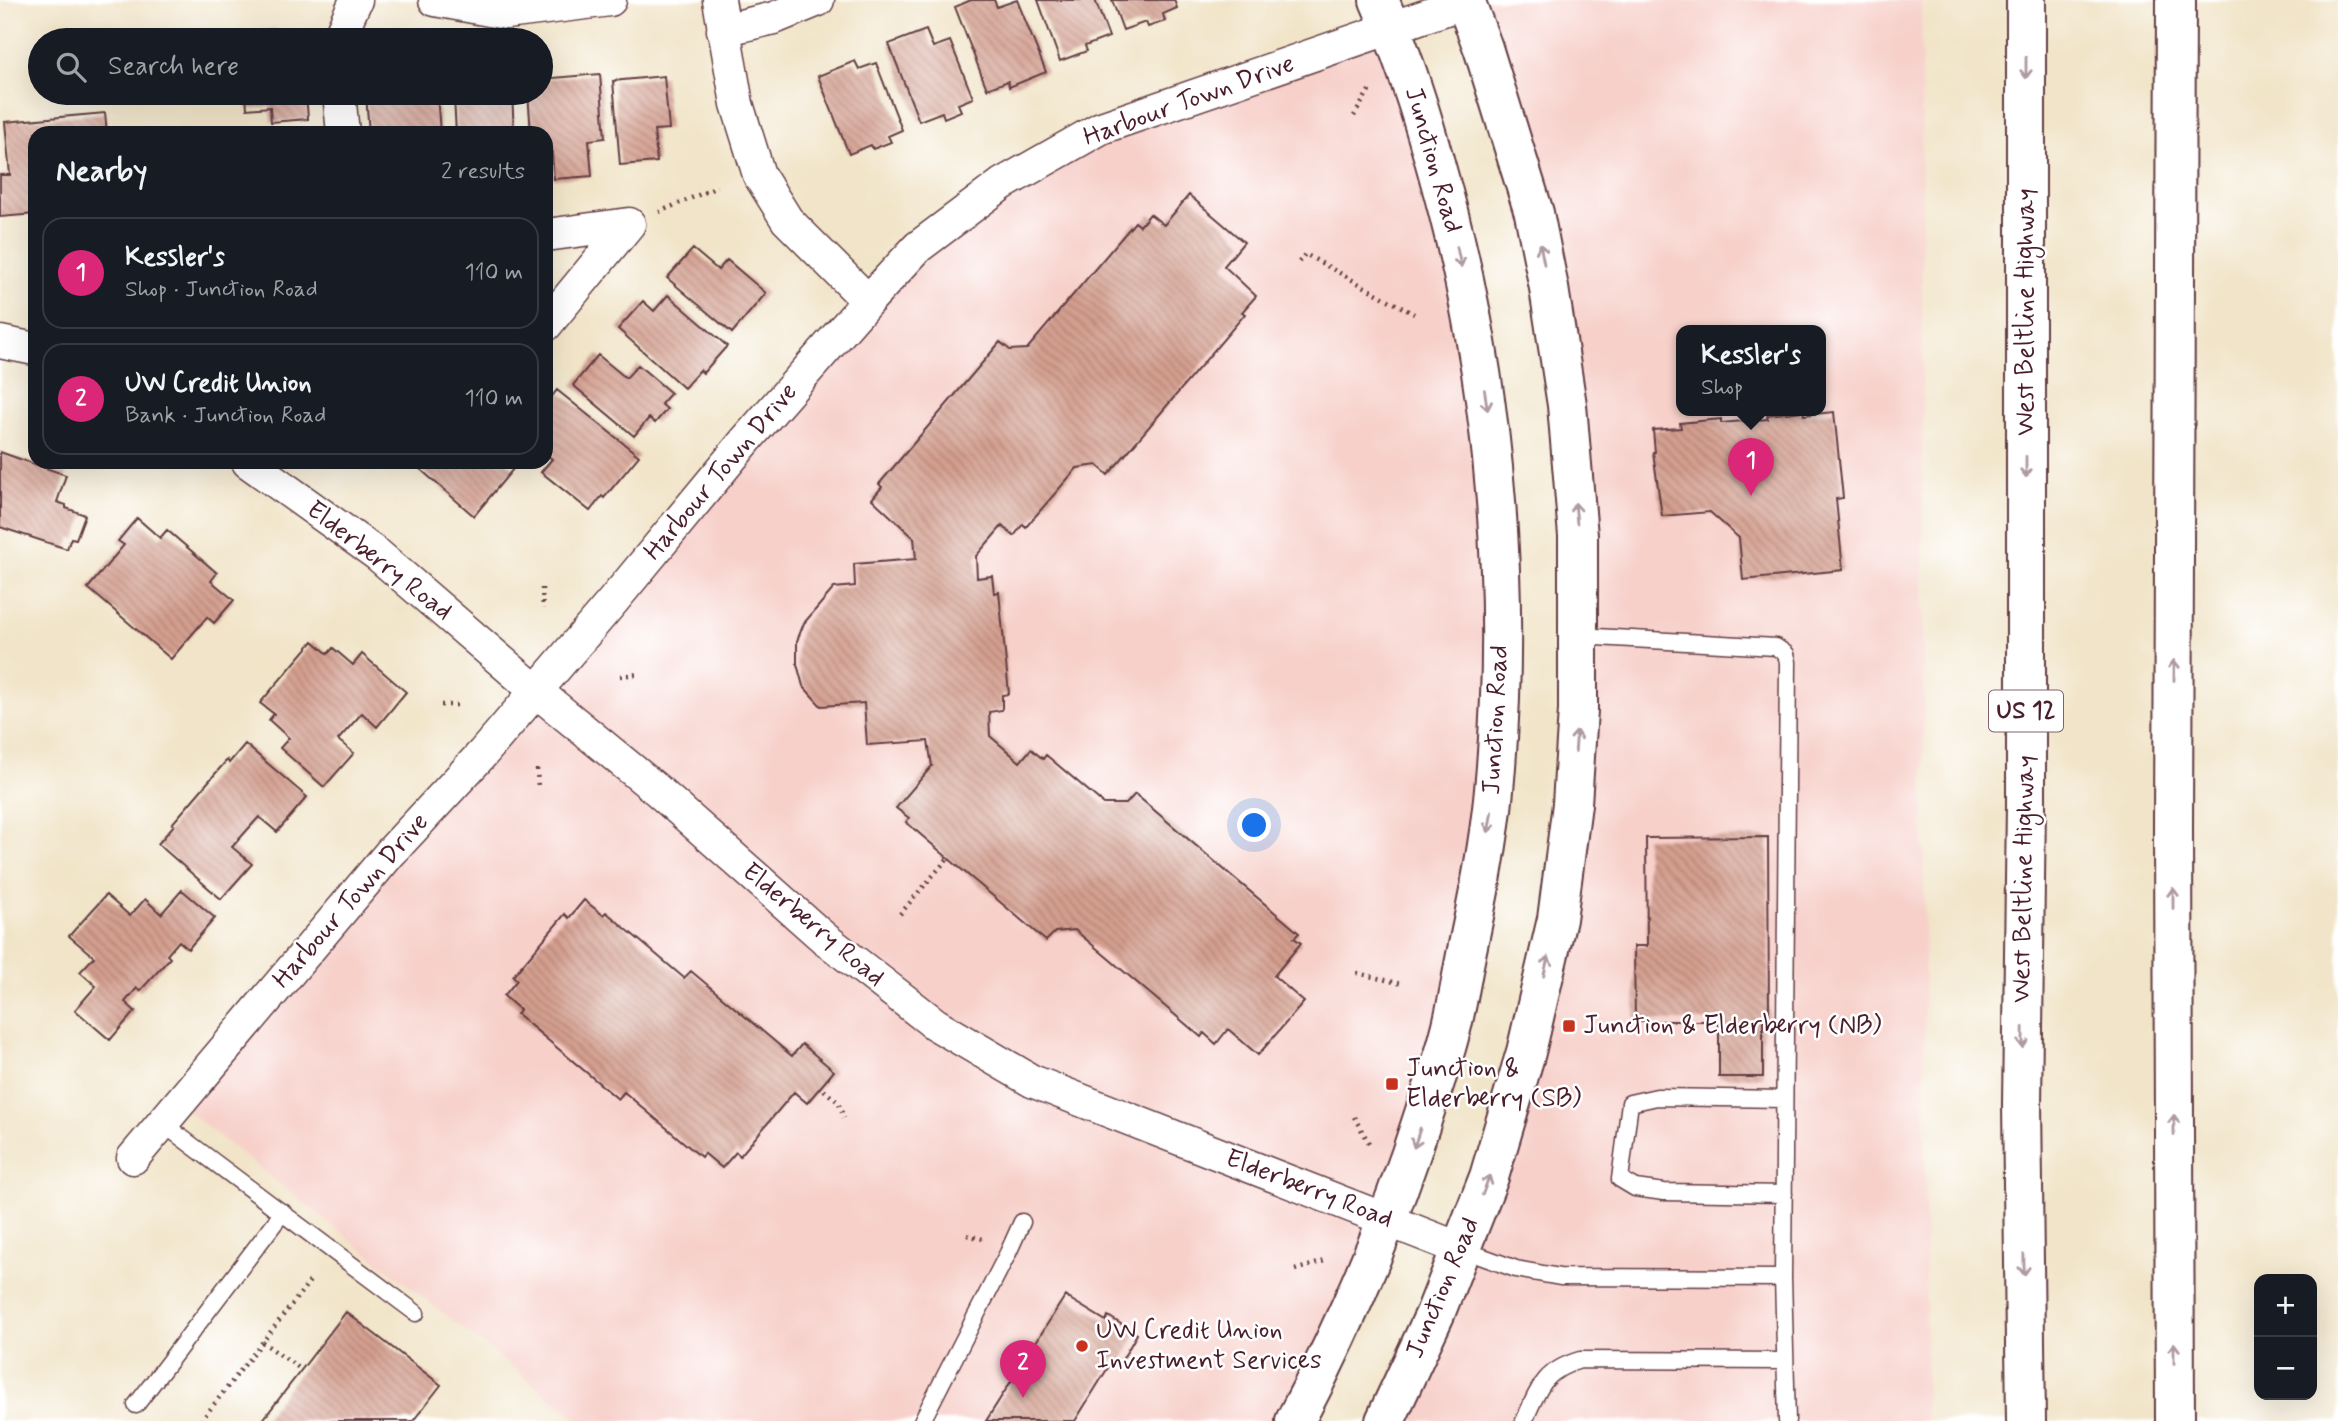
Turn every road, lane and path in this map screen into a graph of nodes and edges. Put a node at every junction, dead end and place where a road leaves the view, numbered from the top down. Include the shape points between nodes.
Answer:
1 (356, 0) edge
2 (435, 0) edge
3 (610, 0) edge
4 (818, 0) edge
5 (2026, 0) edge
6 (2176, 0) edge
7 (1467, 1) edge
8 (494, 6) edge
9 (1385, 14) edge
10 (721, 15) edge
11 (343, 28) edge
12 (1371, 87) dead end
13 (340, 105) edge
14 (1354, 116) dead end
15 (342, 126) edge
16 (717, 187) dead end
17 (655, 214) dead end
18 (553, 234) edge
19 (1299, 262) dead end
20 (867, 301) junction
21 (1414, 314) dead end
22 (553, 316) edge
23 (0, 342) edge
24 (28, 348) edge
25 (258, 469) edge
26 (542, 588) dead end
27 (543, 609) dead end
28 (1578, 636) junction
29 (640, 674) dead end
30 (620, 676) dead end
31 (536, 691) junction
32 (441, 705) dead end
33 (462, 705) dead end
34 (537, 769) dead end
35 (538, 788) dead end
36 (948, 858) dead end
37 (900, 914) dead end
38 (1357, 973) dead end
39 (1402, 984) dead end
40 (824, 1090) dead end
41 (1784, 1099) junction
42 (1354, 1117) dead end
43 (844, 1118) dead end
44 (162, 1123) junction
45 (1369, 1143) dead end
46 (133, 1158) dead end
47 (1784, 1194) junction
48 (283, 1212) junction
49 (1388, 1218) junction
50 (1022, 1222) dead end
51 (967, 1235) dead end
52 (991, 1241) dead end
53 (1461, 1249) junction
54 (1325, 1261) dead end
55 (1295, 1270) dead end
56 (1783, 1278) junction
57 (310, 1281) dead end
58 (416, 1313) dead end
59 (262, 1342) junction
60 (1785, 1361) junction
61 (302, 1370) dead end
62 (135, 1405) dead end
63 (201, 1421) edge
64 (922, 1421) edge
65 (1295, 1421) edge
66 (1385, 1421) edge
67 (1524, 1421) edge
68 (1787, 1421) edge
69 (2026, 1421) edge
70 (2175, 1421) edge

1 - 11 street
2 - 8 street
3 - 8 street via 506,13
4 - 10 street via 774,18
5 -> 69 main road, West Beltline Highway / US 12 via 2022,1104
70 -> 6 main road
7 - 9 street, Harbour Town Drive
28 -> 7 main road, Junction Road via 1575,496 1549,288 1534,213
9 - 20 street, Harbour Town Drive via 1101,128 1002,184 919,247
9 -> 49 main road, Junction Road via 1429,136 1475,332 1499,538 1501,652 1494,791 1479,894 1449,1037
10 - 20 street via 737,104 759,175 787,220
12 - 14 path
13 - 15 street
16 - 17 path
18 - 22 street via 629,224
19 - 21 path via 1305,254
20 - 31 street, Harbour Town Drive
23 - 24 street
25 - 31 street, Elderberry Road via 378,555
26 - 27 path
28 - 41 lane via 1776,647 1786,654
53 -> 28 main road, Junction Road via 1489,1177 1526,1052 1557,919 1572,804
29 - 30 path
31 - 44 street, Harbour Town Drive via 390,853
31 - 49 street, Elderberry Road via 657,790 824,938 935,1024 1032,1081
32 - 33 path
34 - 35 path
36 - 37 path
38 - 39 path
40 - 43 path via 839,1103
41 - 47 lane
41 - 47 lane via 1657,1097 1630,1103 1620,1179 1635,1188 1664,1192
42 - 45 path
44 - 46 street, Harbour Town Drive
44 - 48 lane
47 - 56 lane
48 - 58 lane
48 - 62 lane
49 - 53 street, Elderberry Road
49 - 65 main road, Junction Road via 1324,1367
50 - 64 lane
51 - 52 path
53 - 56 lane via 1517,1269 1560,1277
53 - 66 main road, Junction Road
54 - 55 path
56 - 60 lane
57 - 59 path
59 - 61 path
59 - 63 path
60 - 67 lane via 1580,1360 1560,1366 1540,1385
60 - 68 lane

